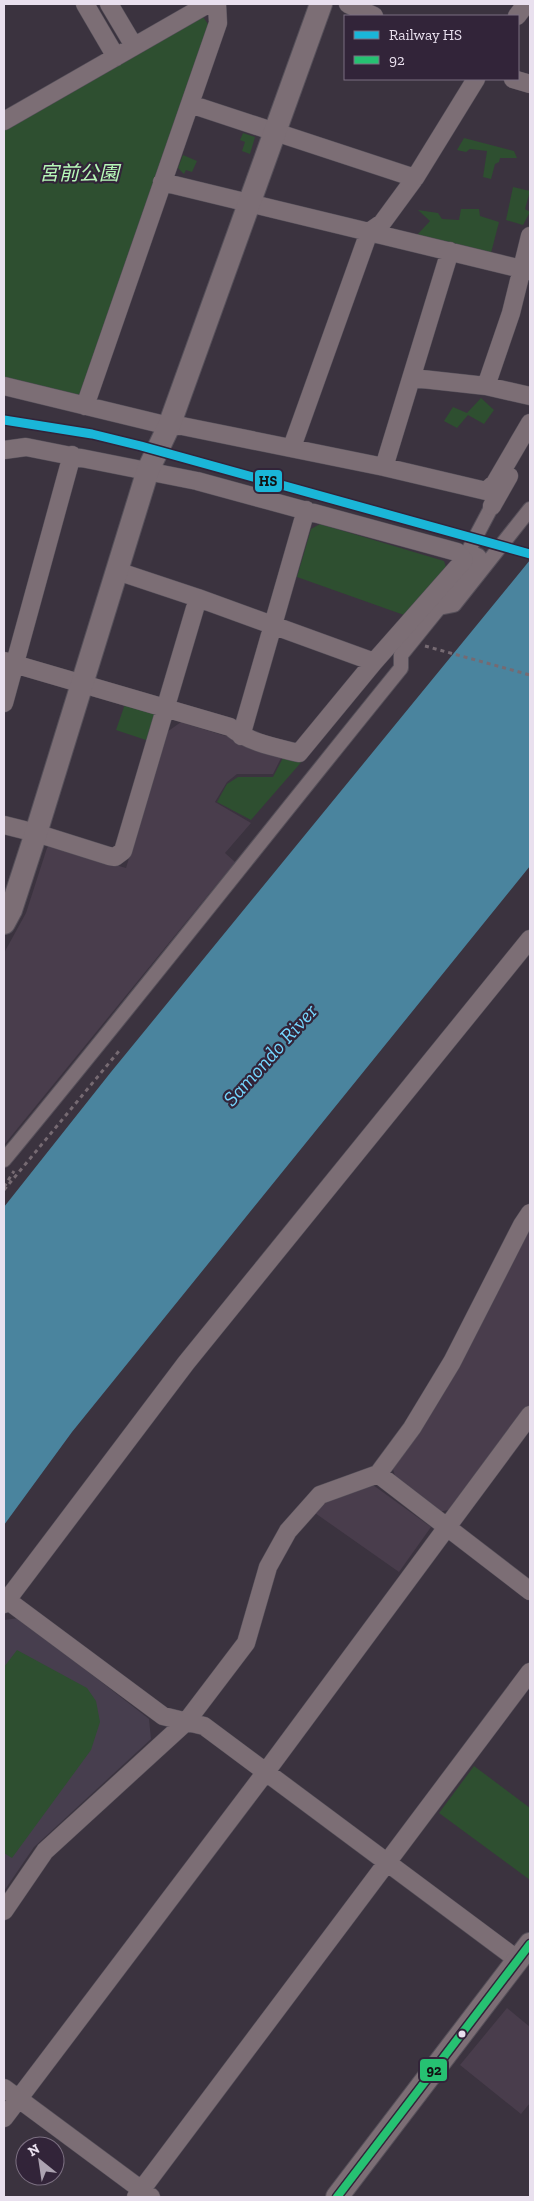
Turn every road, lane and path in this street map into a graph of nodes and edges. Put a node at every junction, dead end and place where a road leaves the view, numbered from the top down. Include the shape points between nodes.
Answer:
1 (85, 4) edge
2 (109, 4) edge
3 (208, 4) edge
4 (217, 4) edge
5 (321, 4) edge
6 (348, 4) edge
7 (526, 4) edge
8 (372, 15) edge
9 (519, 15) edge
10 (134, 46) junction
11 (116, 57) junction
12 (475, 80) edge
13 (517, 80) edge
14 (530, 84) edge
15 (190, 104) junction
16 (4, 121) edge
17 (275, 131) junction
18 (415, 178) junction
19 (162, 182) junction
20 (248, 203) junction
21 (369, 232) junction
22 (530, 236) edge
23 (450, 251) junction
24 (526, 270) edge
25 (413, 378) junction
26 (4, 386) edge
27 (486, 386) junction
28 (530, 396) edge
29 (85, 406) junction
30 (530, 423) edge
31 (169, 426) junction
32 (530, 438) edge
33 (292, 447) junction
34 (4, 450) edge
35 (72, 455) junction
36 (384, 467) junction
37 (148, 470) junction
38 (492, 506) joint
39 (306, 510) junction
40 (530, 510) edge
41 (466, 556) junction
42 (117, 570) junction
43 (198, 598) junction
44 (439, 608) junction
45 (274, 626) junction
46 (422, 645) dead end
47 (9, 662) edge
48 (374, 662) junction
49 (530, 675) edge
50 (82, 682) junction
51 (4, 702) edge
52 (165, 708) junction
53 (241, 736) junction
54 (4, 825) edge
55 (36, 833) junction
56 (4, 922) edge
57 (530, 939) edge
58 (119, 1051) dead end
59 (4, 1160) edge
60 (4, 1190) edge
61 (530, 1213) edge
62 (530, 1415) edge
63 (378, 1474) junction
64 (446, 1527) junction
65 (530, 1591) edge
66 (5, 1602) edge
67 (530, 1672) edge
68 (186, 1722) junction
69 (265, 1773) junction
70 (387, 1861) junction
71 (4, 1911) edge
72 (526, 1958) edge
73 (4, 2088) edge
74 (18, 2099) junction
75 (4, 2118) edge
76 (143, 2195) edge
77 (337, 2197) edge

1 - 11 street
2 - 10 street
3 - 10 street
4 - 15 street via 218,23
5 - 17 street
6 - 8 street
7 - 9 street
10 - 11 street
11 - 16 street
12 - 18 street
13 - 14 street
15 - 17 street
15 - 19 street
17 - 18 street
17 - 20 street
18 - 21 street via 382,223
19 - 20 street
19 - 29 street
20 - 21 street
20 - 31 street
21 - 23 street
21 - 33 street
22 - 24 street
23 - 24 street
23 - 25 street
24 - 27 street
25 - 27 street
25 - 36 street
26 - 29 street
27 - 28 street
29 - 31 street
30 - 36 street via 486,491
31 - 33 street
31 - 37 street
32 - 38 street
33 - 36 street
34 - 35 street via 26,447
35 - 37 street
35 - 47 street
37 - 39 street
37 - 42 street
38 - 41 street
39 - 41 street
39 - 45 street
40 - 44 street via 454,605
41 - 44 street via 479,556
41 - 48 street
42 - 43 street
42 - 50 street
43 - 45 street
43 - 52 street
44 - 59 street via 402,656 401,668
45 - 48 street
45 - 53 street
46 - 49 path
47 - 50 street
47 - 51 street
48 - 53 street via 298,753
50 - 52 street
50 - 55 street
52 - 53 street via 230,727
52 - 55 street via 120,855 109,856
54 - 55 street
55 - 56 street via 11,910
57 - 66 street via 186,1363
58 - 60 path
61 - 63 street via 452,1362 412,1428
62 - 64 street
63 - 64 street
63 - 68 street via 320,1495 288,1531 268,1567 246,1643
64 - 65 street
64 - 69 street
66 - 68 street via 163,1716
67 - 70 street
68 - 69 street via 204,1726
68 - 71 street via 45,1851
69 - 70 street
69 - 74 street
70 - 72 street
70 - 76 street
72 - 77 street
73 - 74 street
74 - 75 street
74 - 76 street

